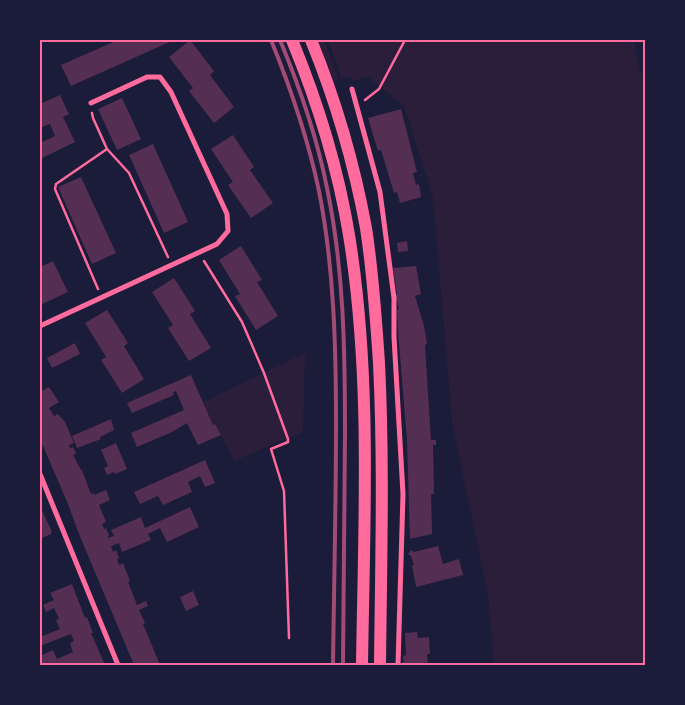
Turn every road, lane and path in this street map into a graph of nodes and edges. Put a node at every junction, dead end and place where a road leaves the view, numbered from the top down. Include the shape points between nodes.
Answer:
1 (292, 40) edge
2 (311, 40) edge
3 (405, 40) edge
4 (352, 89) dead end
5 (91, 103) joint
6 (357, 106) junction
7 (107, 149) junction
8 (199, 252) junction
9 (172, 265) junction
10 (102, 297) junction
11 (40, 326) edge
12 (40, 474) edge
13 (289, 638) dead end
14 (118, 665) edge
15 (362, 665) edge
16 (380, 665) edge
17 (398, 665) edge

1 - 15 highway via 307,75 331,151 349,235 360,334 364,479
2 - 16 highway via 347,144 366,230 372,276 381,403
3 - 6 path via 379,89
4 - 6 street
5 - 7 path via 93,118
5 - 8 street via 147,77 160,77 171,92 227,214 228,231 217,244
6 - 17 street via 380,192 394,298 403,494
7 - 9 path via 129,172
7 - 10 path via 56,184 55,189
8 - 9 street
8 - 13 path via 242,322 288,438 288,442 271,449 284,491
9 - 10 street
10 - 11 street
12 - 14 street

